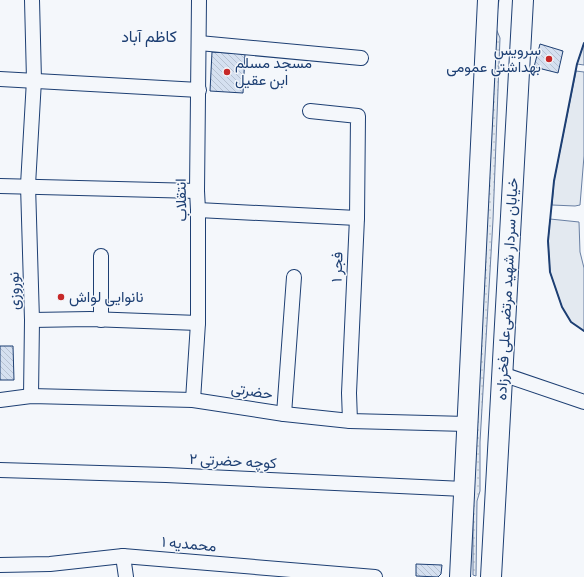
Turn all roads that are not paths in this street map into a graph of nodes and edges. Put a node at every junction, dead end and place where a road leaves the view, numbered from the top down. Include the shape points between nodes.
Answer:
1 (32, 0) edge
2 (199, 0) edge
3 (488, 0) edge
4 (523, 0) edge
5 (199, 43) junction
6 (361, 58) dead end
7 (0, 79) edge
8 (34, 80) junction
9 (199, 90) junction
10 (310, 111) dead end
11 (28, 185) junction
12 (0, 186) edge
13 (197, 191) junction
14 (198, 210) junction
15 (356, 218) junction
16 (101, 256) dead end
17 (294, 277) dead end
18 (32, 320) junction
19 (101, 320) junction
20 (198, 323) junction
21 (502, 374) junction
22 (31, 396) junction
23 (0, 400) edge
24 (193, 400) junction
25 (584, 402) edge
26 (284, 414) junction
27 (350, 421) junction
28 (467, 424) junction
29 (0, 470) edge
30 (464, 489) junction
31 (124, 556) junction
32 (0, 565) edge
33 (126, 577) edge
34 (375, 577) edge
35 (460, 577) edge
36 (491, 577) edge

1 - 8 street, نوروزی
2 - 5 street, انتقلاب
3 - 28 main road
4 - 21 main road, خیابان سردار شهید مرتضی‌علی فخرزاده
5 - 6 street
5 - 9 street, انتقلاب
7 - 8 street
8 - 9 street
8 - 11 street, نوروزی
9 - 13 street, انتقلاب
10 - 15 street, فجر ۱ via 358,116
11 - 12 street
11 - 13 street
11 - 18 street, نوروزی
13 - 14 street, انتقلاب
14 - 15 street
14 - 20 street, انتقلاب
15 - 27 street, فجر ۱
16 - 19 street
17 - 26 street
18 - 19 street
18 - 22 street, نوروزی
19 - 20 street
20 - 24 street, انتقلاب
21 - 25 street
21 - 36 main road, خیابان سردار شهید مرتضی‌علی فخرزاده
22 - 23 street, حضرتی
22 - 24 street, حضرتی
24 - 26 street, حضرتی
26 - 27 street, حضرتی
27 - 28 street, حضرتی
28 - 30 main road
29 - 30 street, کوچه حضرتی ۲
30 - 35 main road
31 - 32 street, محمدیه ۱ via 50,564
31 - 33 street
31 - 34 street, محمدیه ۱

